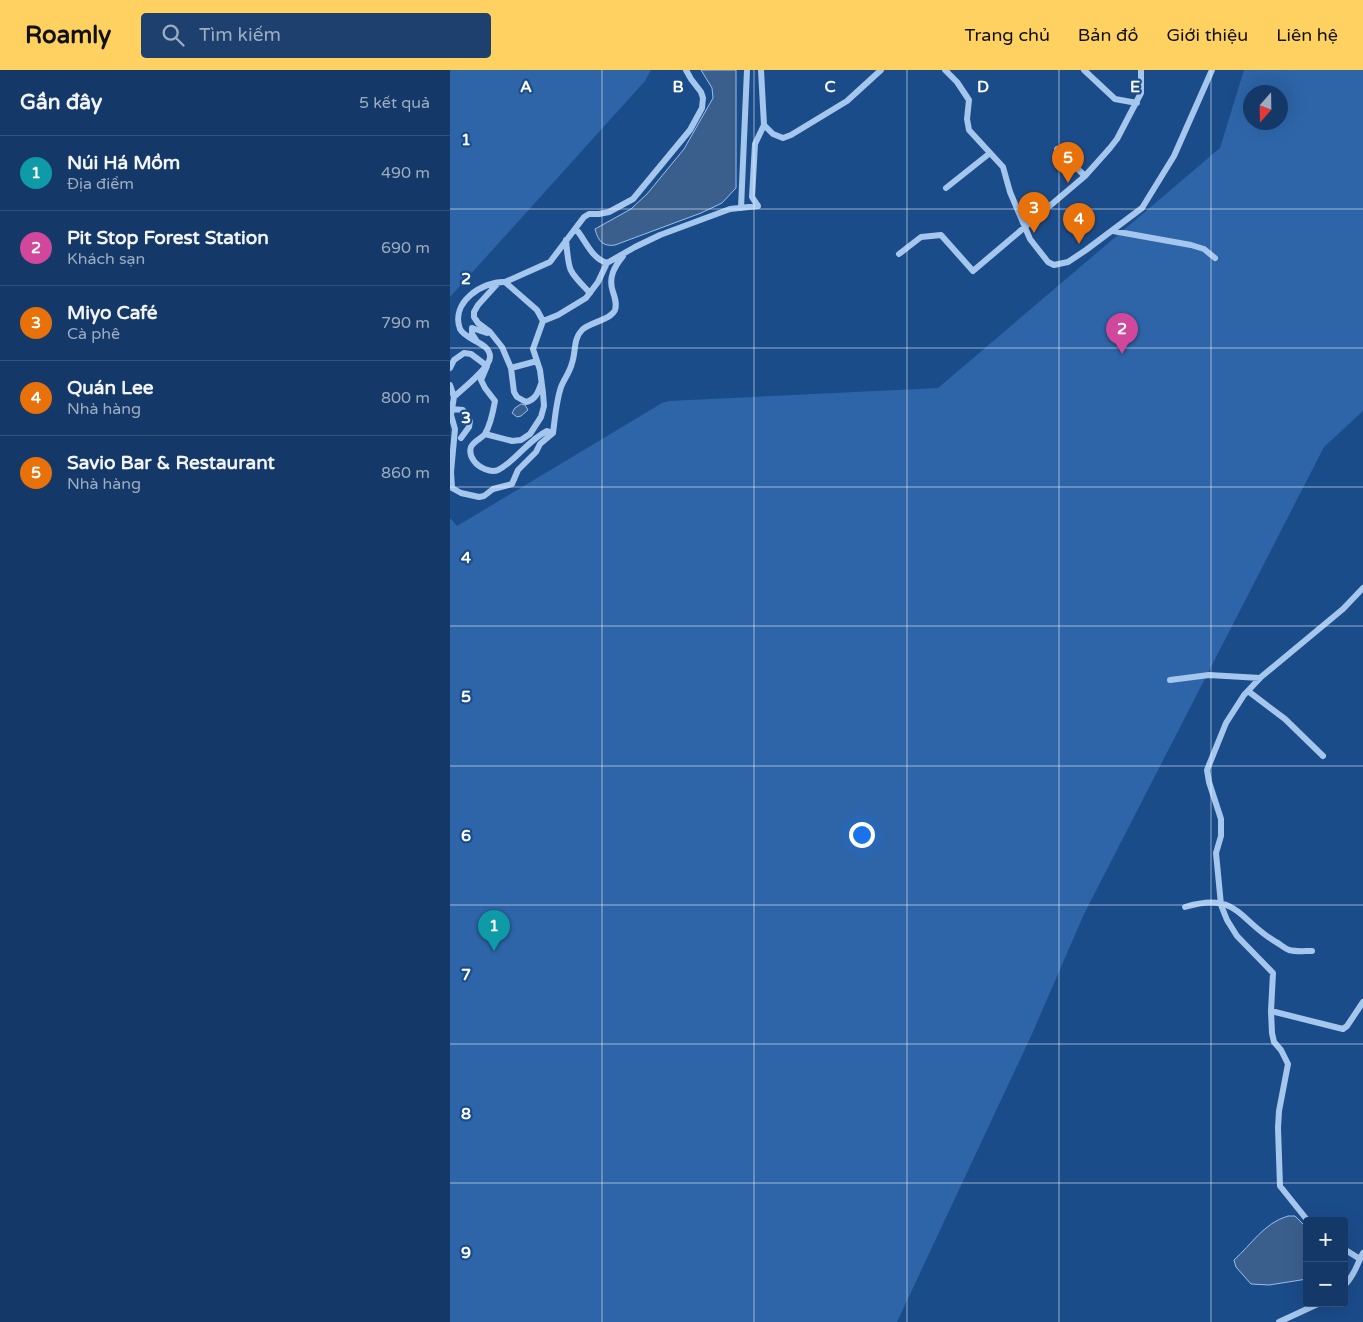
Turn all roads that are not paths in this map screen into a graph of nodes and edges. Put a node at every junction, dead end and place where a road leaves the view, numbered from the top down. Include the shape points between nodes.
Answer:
1 (686, 70) edge
2 (747, 70) edge
3 (761, 70) edge
4 (881, 70) edge
5 (945, 70) edge
6 (1084, 70) edge
7 (1141, 70) edge
8 (1212, 70) edge
9 (1137, 103) junction
10 (764, 125) junction
11 (1057, 149) dead end
12 (990, 153) junction
13 (1084, 176) junction
14 (946, 188) dead end
15 (741, 208) junction
16 (1024, 228) junction
17 (576, 229) junction
18 (1114, 231) junction
19 (566, 240) junction
20 (626, 252) junction
21 (899, 254) dead end
22 (1214, 258) dead end
23 (607, 263) junction
24 (503, 282) junction
25 (590, 293) junction
26 (543, 321) junction
27 (490, 332) junction
28 (479, 343) junction
29 (537, 361) junction
30 (487, 366) junction
31 (450, 368) edge
32 (511, 368) junction
33 (541, 383) junction
34 (450, 385) edge
35 (454, 397) junction
36 (452, 409) junction
37 (553, 433) junction
38 (484, 434) junction
39 (461, 438) dead end
40 (1363, 588) edge
41 (1260, 678) junction
42 (1170, 680) dead end
43 (1248, 691) junction
44 (1323, 756) dead end
45 (1221, 902) junction
46 (1185, 907) dead end
47 (1312, 951) dead end
48 (1363, 1002) edge
49 (1271, 1011) junction
50 (1305, 1217) edge
51 (1348, 1251) edge
52 (1362, 1256) edge
53 (1348, 1282) edge
54 (1311, 1307) edge
55 (1279, 1322) edge

1 - 17 street via 702,98 702,108 690,130 633,199 609,212 589,214
2 - 15 street
3 - 10 street
4 - 10 street via 847,101 791,135 779,137
5 - 12 street via 969,100 969,130
6 - 9 street via 1115,99
7 - 9 street via 1141,93
8 - 18 street via 1165,172 1142,208
9 - 13 street via 1117,138
10 - 15 street via 755,144 752,197 758,206
11 - 13 street
12 - 14 street
12 - 16 street via 1002,167
13 - 16 street
15 - 20 street via 646,241
16 - 18 street via 1038,251 1054,265 1068,262
16 - 21 street via 974,272 942,235 921,237
17 - 19 street
17 - 23 street via 596,258
18 - 22 street via 1191,245 1204,249
19 - 24 street via 550,262
19 - 25 street via 568,267
20 - 23 street
20 - 37 street via 611,276 616,303 614,313 589,324 576,342 572,364 561,387
23 - 25 street
24 - 26 street via 537,310
24 - 27 street via 482,299 474,312 476,320
24 - 28 street via 472,291 459,307 460,329
25 - 26 street via 558,315
26 - 29 street via 533,349
27 - 28 street via 472,328 472,334
27 - 32 street via 502,347
28 - 30 street via 487,348 490,355
29 - 32 street
29 - 33 street
30 - 31 street via 471,354 464,353 454,360
30 - 35 street
30 - 38 street via 481,380 495,401
32 - 33 street via 514,392 521,400 533,399
33 - 38 street via 543,411 535,428 525,438 512,441
34 - 35 street
35 - 36 street
36 - 37 street via 455,429 450,482 454,490 466,495 484,496 493,489 512,484 518,470
36 - 39 street via 463,410 470,421
37 - 38 street via 547,431 536,437 493,471 477,465 470,455 472,446
40 - 41 street via 1337,615
41 - 42 street via 1209,675
41 - 43 street
43 - 44 street via 1285,719
43 - 45 street via 1226,723 1207,770 1221,819 1216,853
45 - 46 street
45 - 47 street via 1240,912 1265,936 1290,950
45 - 49 street via 1237,936 1272,970
48 - 49 street via 1343,1028
49 - 50 street via 1274,1042 1288,1064 1278,1128 1280,1186
51 - 52 street
52 - 53 street
54 - 55 street

